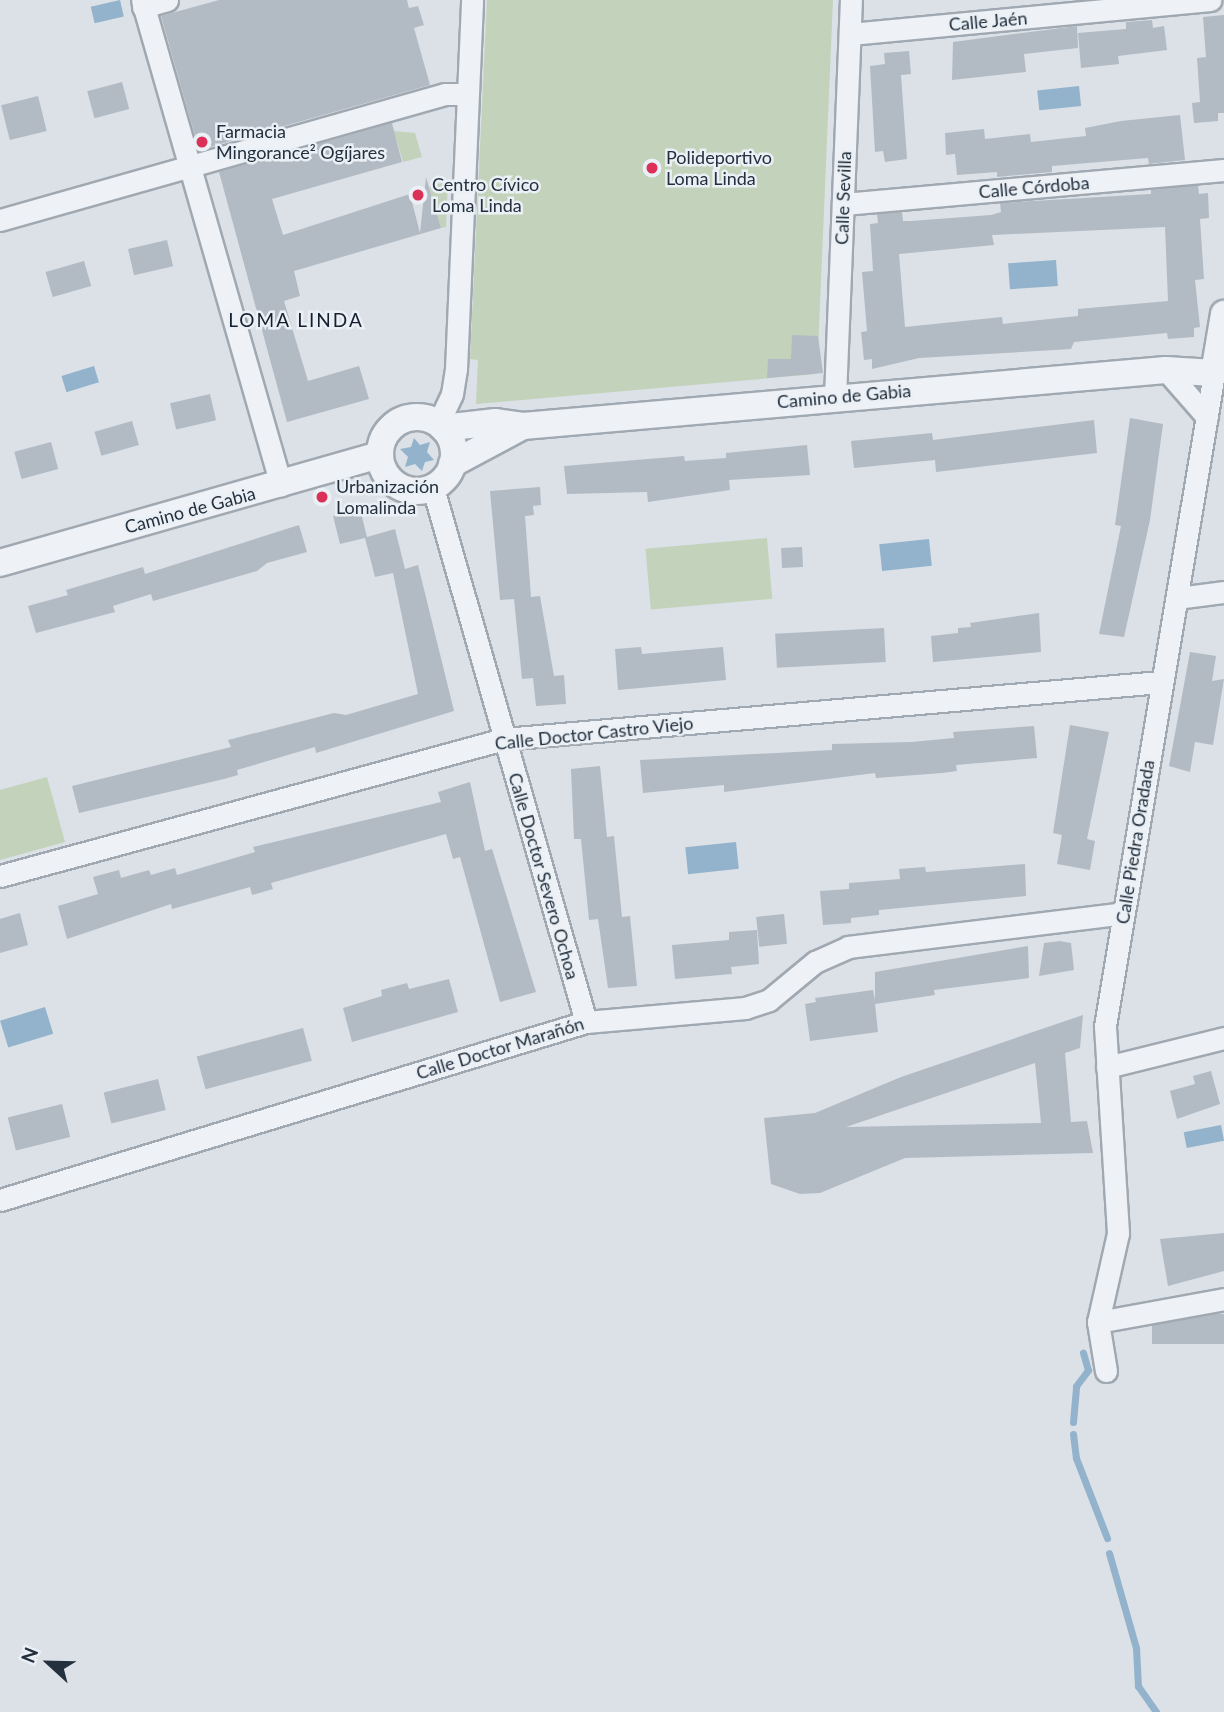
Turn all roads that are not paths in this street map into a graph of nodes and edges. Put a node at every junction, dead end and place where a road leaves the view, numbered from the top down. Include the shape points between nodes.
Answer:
1 (167, 0) edge
2 (472, 0) edge
3 (851, 0) edge
4 (1210, 0) edge
5 (142, 3) edge
6 (850, 34) junction
7 (467, 94) junction
8 (190, 166) junction
9 (1224, 170) edge
10 (843, 204) junction
11 (0, 220) edge
12 (1224, 314) edge
13 (1216, 366) junction
14 (1166, 370) junction
15 (835, 397) junction
16 (1207, 417) junction
17 (440, 426) junction
18 (523, 426) junction
19 (380, 455) junction
20 (452, 464) junction
21 (281, 485) junction
22 (433, 488) junction
23 (0, 563) edge
24 (1224, 592) edge
25 (1177, 598) junction
26 (1161, 682) junction
27 (504, 739) junction
28 (0, 876) edge
29 (1123, 913) junction
30 (586, 1022) junction
31 (1224, 1038) edge
32 (1107, 1067) junction
33 (0, 1199) edge
34 (1224, 1300) edge
35 (1098, 1322) junction
36 (1106, 1371) dead end

1 - 5 street
2 - 7 street
3 - 6 street, Calle Sevilla
4 - 6 street, Calle Jaén
5 - 8 street
6 - 10 street, Calle Sevilla
7 - 8 street via 445,94
7 - 17 street via 456,369
8 - 11 street
8 - 21 street
9 - 10 street, Calle Córdoba
10 - 15 street, Calle Sevilla
12 - 13 street, Calle Piedra Oradada
13 - 14 street, Camino de Gabia
13 - 16 street, Calle Piedra Oradada
14 - 15 street, Camino de Gabia
14 - 16 street
15 - 18 street, Camino de Gabia
16 - 25 street, Calle Piedra Oradada
17 - 18 street, Camino de Gabia via 496,422
17 - 19 street via 416,417 395,425
17 - 20 street via 452,445
18 - 20 street, Camino de Gabia
19 - 21 street, Camino de Gabia
19 - 22 street via 382,467 397,486 421,491
20 - 22 street
21 - 23 street, Camino de Gabia
22 - 27 street, Calle Doctor Severo Ochoa
24 - 25 street
25 - 26 street, Calle Piedra Oradada
26 - 27 street, Calle Doctor Castro Viejo
26 - 29 street, Calle Piedra Oradada
27 - 28 street, Calle Doctor Castro Viejo
27 - 30 street, Calle Doctor Severo Ochoa
29 - 30 street, Calle Doctor Marañón via 848,947 815,962 769,1000 745,1008
29 - 32 street, Calle Piedra Oradada via 1105,1026
30 - 33 street, Calle Doctor Marañón
31 - 32 street
32 - 35 street, Calle Piedra Oradada via 1118,1233
34 - 35 street
35 - 36 street, Calle Piedra Oradada

